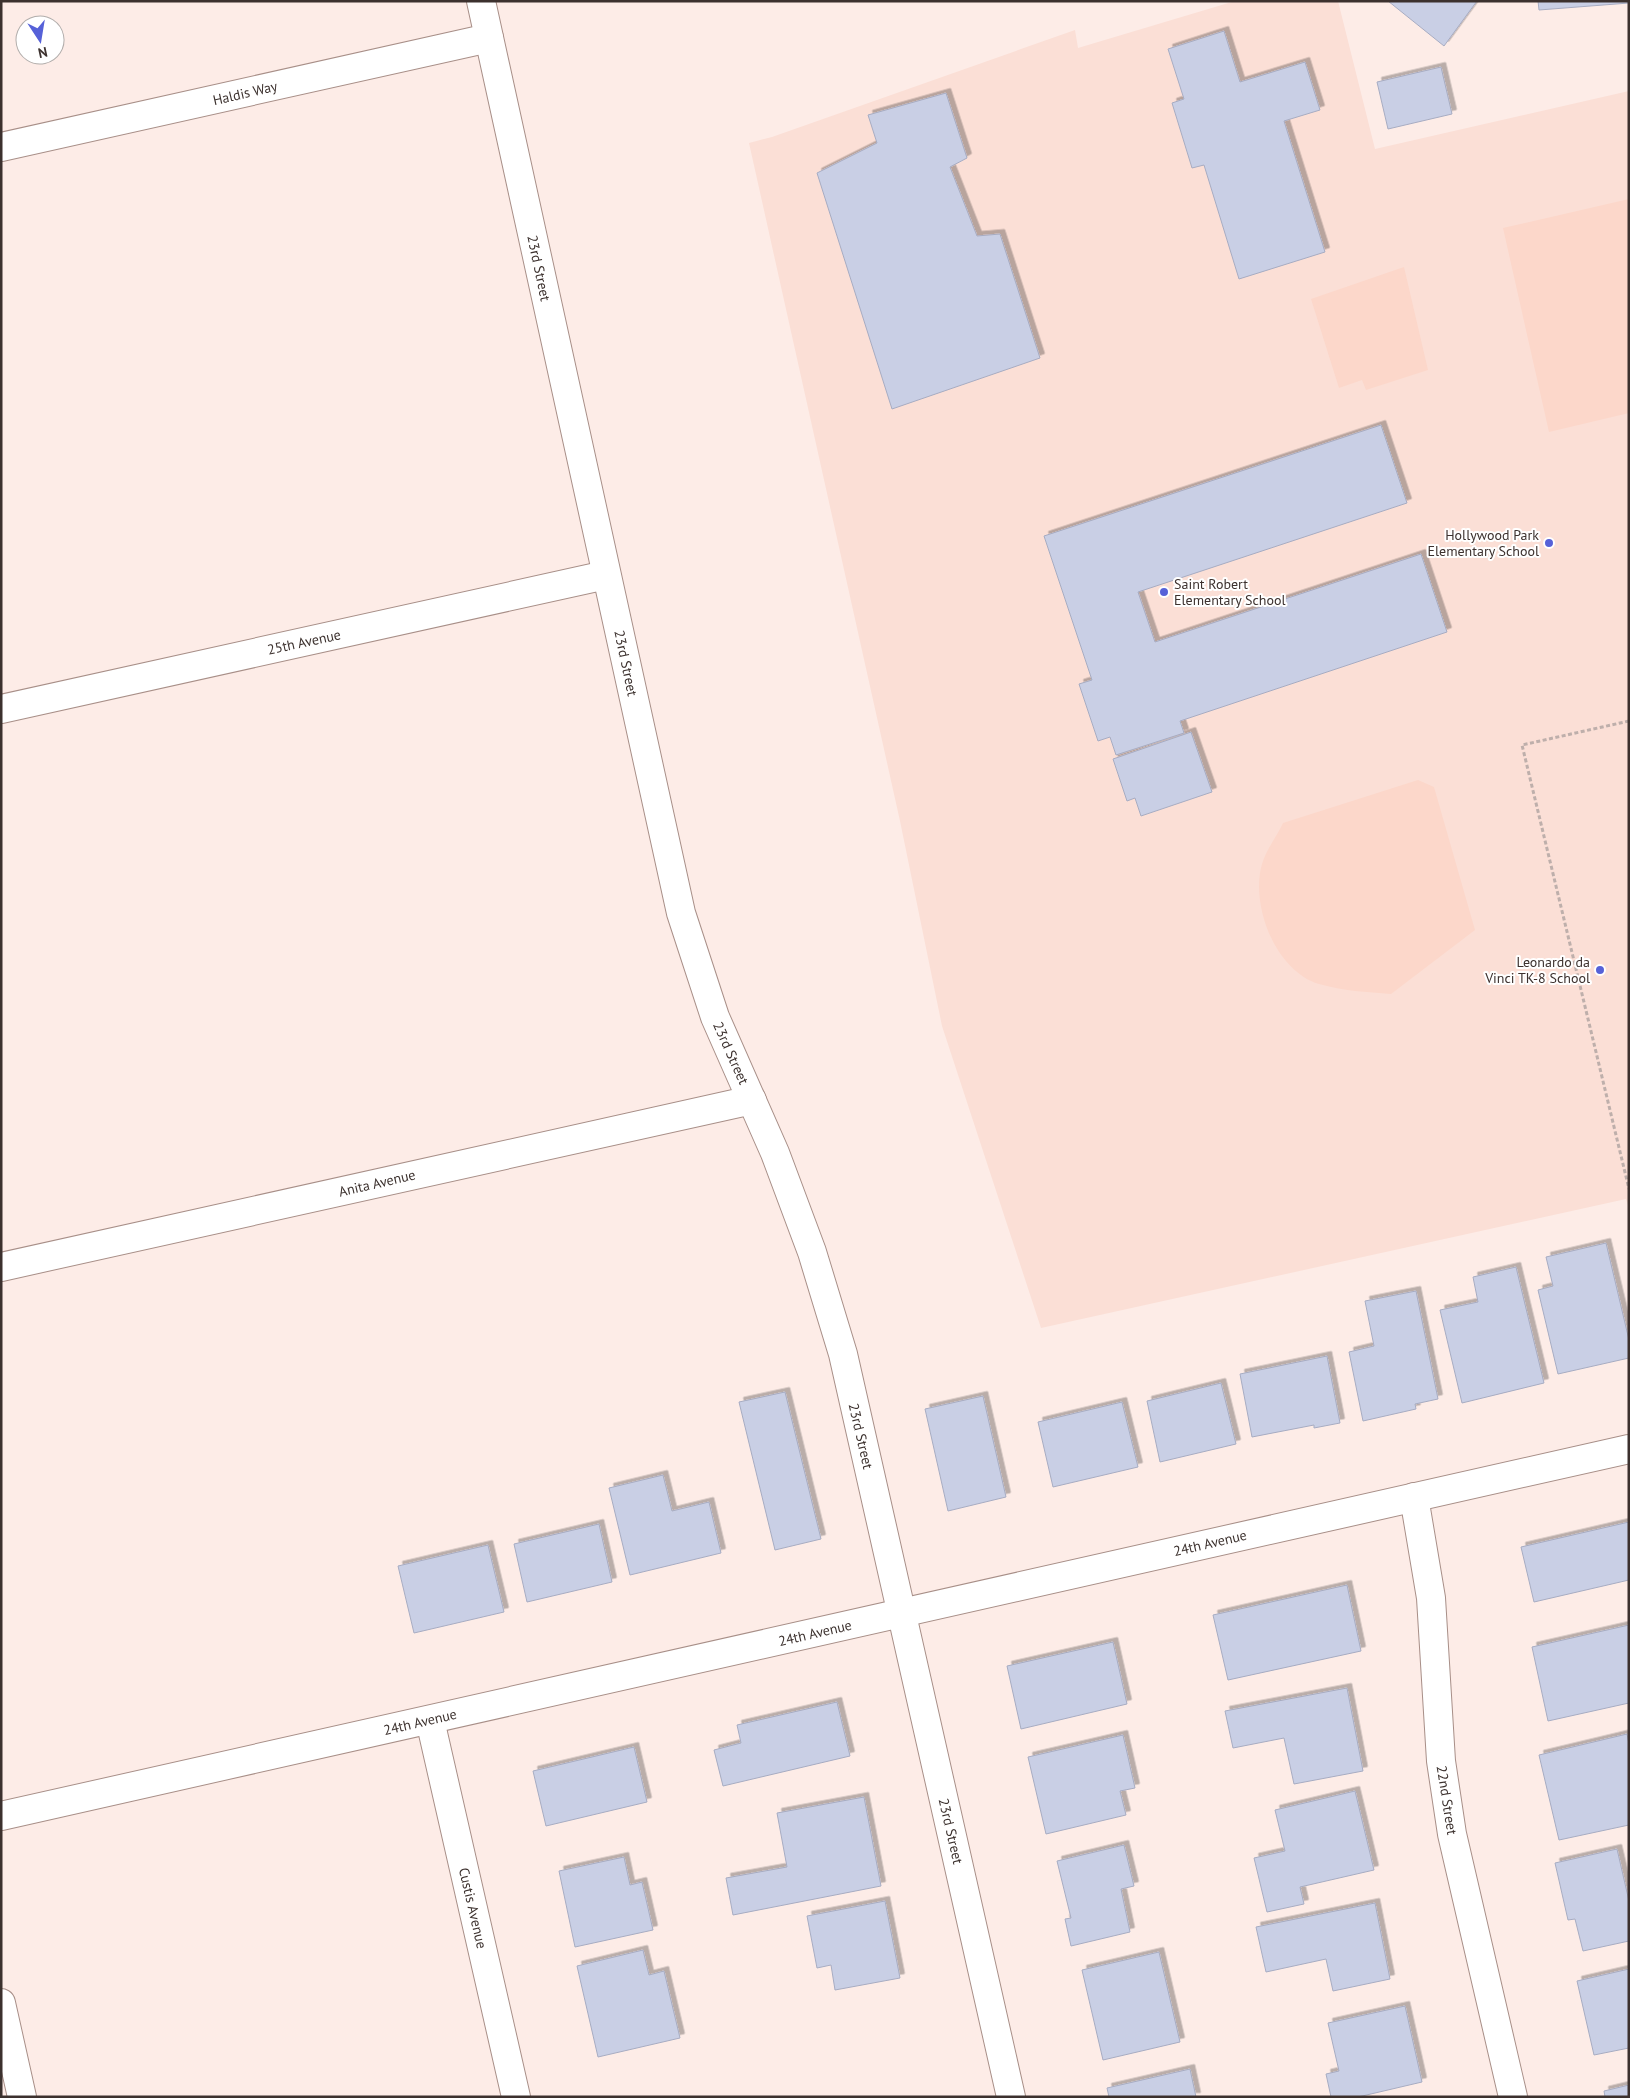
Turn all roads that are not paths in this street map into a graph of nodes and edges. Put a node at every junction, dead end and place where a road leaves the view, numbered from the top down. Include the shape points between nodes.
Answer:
1 (481, 1) edge
2 (489, 38) junction
3 (1, 147) edge
4 (606, 575) junction
5 (1, 709) edge
6 (752, 1100) junction
7 (1, 1267) edge
8 (1629, 1449) edge
9 (1414, 1497) junction
10 (902, 1613) junction
11 (430, 1720) junction
12 (1, 1816) edge
13 (1, 2003) edge
14 (22, 2097) edge
15 (516, 2097) edge
16 (1011, 2097) edge
17 (1513, 2097) edge

1 - 2 street, 23rd Street
2 - 3 street, Haldis Way
2 - 4 street, 23rd Street
4 - 5 street, 25th Avenue
4 - 6 street, 23rd Street via 681,913 715,1017
6 - 7 street, Anita Avenue
6 - 10 street, 23rd Street via 812,1252 843,1354
8 - 9 street, 24th Avenue
9 - 10 street, 24th Avenue
9 - 17 street, 22nd Street via 1431,1598 1441,1761 1452,1834
10 - 11 street, 24th Avenue
10 - 16 street, 23rd Street
11 - 12 street, 24th Avenue
11 - 15 street, Custis Avenue
13 - 14 street

